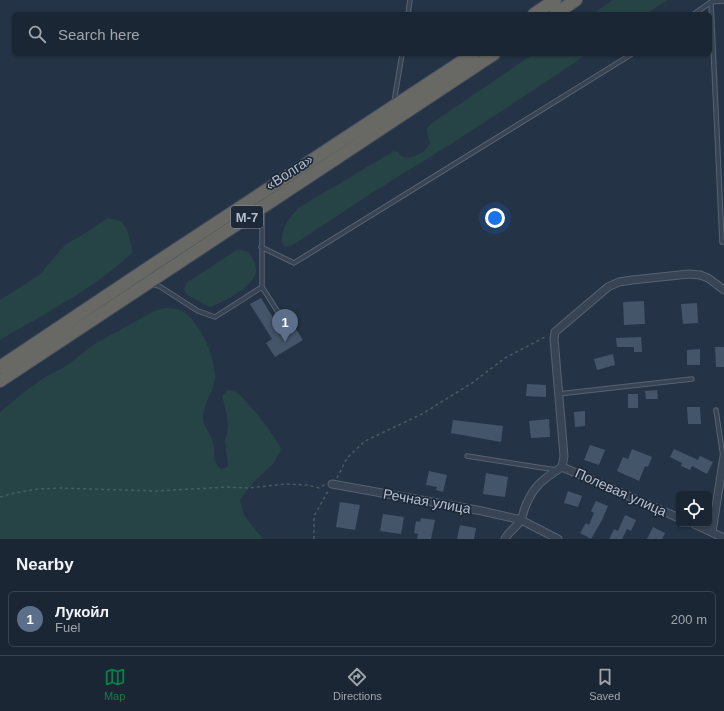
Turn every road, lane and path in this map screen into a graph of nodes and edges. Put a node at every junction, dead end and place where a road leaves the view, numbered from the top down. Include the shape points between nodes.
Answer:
1 (410, 0) edge
2 (555, 0) edge
3 (576, 0) edge
4 (724, 1) edge
5 (711, 2) junction
6 (408, 12) edge
7 (537, 12) edge
8 (558, 12) edge
9 (697, 12) edge
10 (711, 12) edge
11 (712, 24) edge
12 (402, 56) edge
13 (470, 56) edge
14 (491, 56) edge
15 (629, 56) edge
16 (394, 105) junction
17 (262, 207) junction
18 (724, 242) edge
19 (261, 247) junction
20 (147, 283) junction
21 (262, 287) junction
22 (724, 290) edge
23 (285, 323) dead end
24 (555, 332) junction
25 (0, 367) edge
26 (692, 379) dead end
27 (0, 381) edge
28 (558, 394) junction
29 (716, 410) dead end
30 (466, 456) dead end
31 (724, 456) edge
32 (560, 468) junction
33 (332, 484) junction
34 (0, 497) edge
35 (676, 517) edge
36 (521, 520) junction
37 (701, 527) edge
38 (712, 532) junction
39 (724, 538) edge
40 (314, 539) edge
41 (505, 539) edge
42 (558, 539) edge

1 - 6 lane
2 - 7 highway
3 - 8 highway
4 - 5 lane
5 - 9 lane
5 - 10 lane
11 - 18 lane
12 - 16 lane
13 - 16 highway, «Волга» / М-7
14 - 17 highway, «Волга» / М-7
15 - 19 lane via 294,263
16 - 25 highway, «Волга» / М-7
17 - 19 lane
17 - 20 highway, «Волга» / М-7
19 - 21 lane
20 - 21 lane via 159,286 198,311 215,317
20 - 27 highway, «Волга» / М-7
21 - 23 lane
22 - 24 street via 708,278 689,274 619,282 608,287
24 - 28 street
24 - 33 path via 505,358 422,414 365,441 347,458
26 - 28 lane
28 - 32 street via 564,456
29 - 31 lane
30 - 32 lane
31 - 38 street
32 - 35 street, Полевая улица
32 - 36 street via 532,491
33 - 34 path via 319,488 285,484 249,488 156,491 60,488 38,489
33 - 36 street, Речная улица
33 - 40 path via 314,516
36 - 41 street
36 - 42 street, Речная улица
37 - 38 street
38 - 39 street

